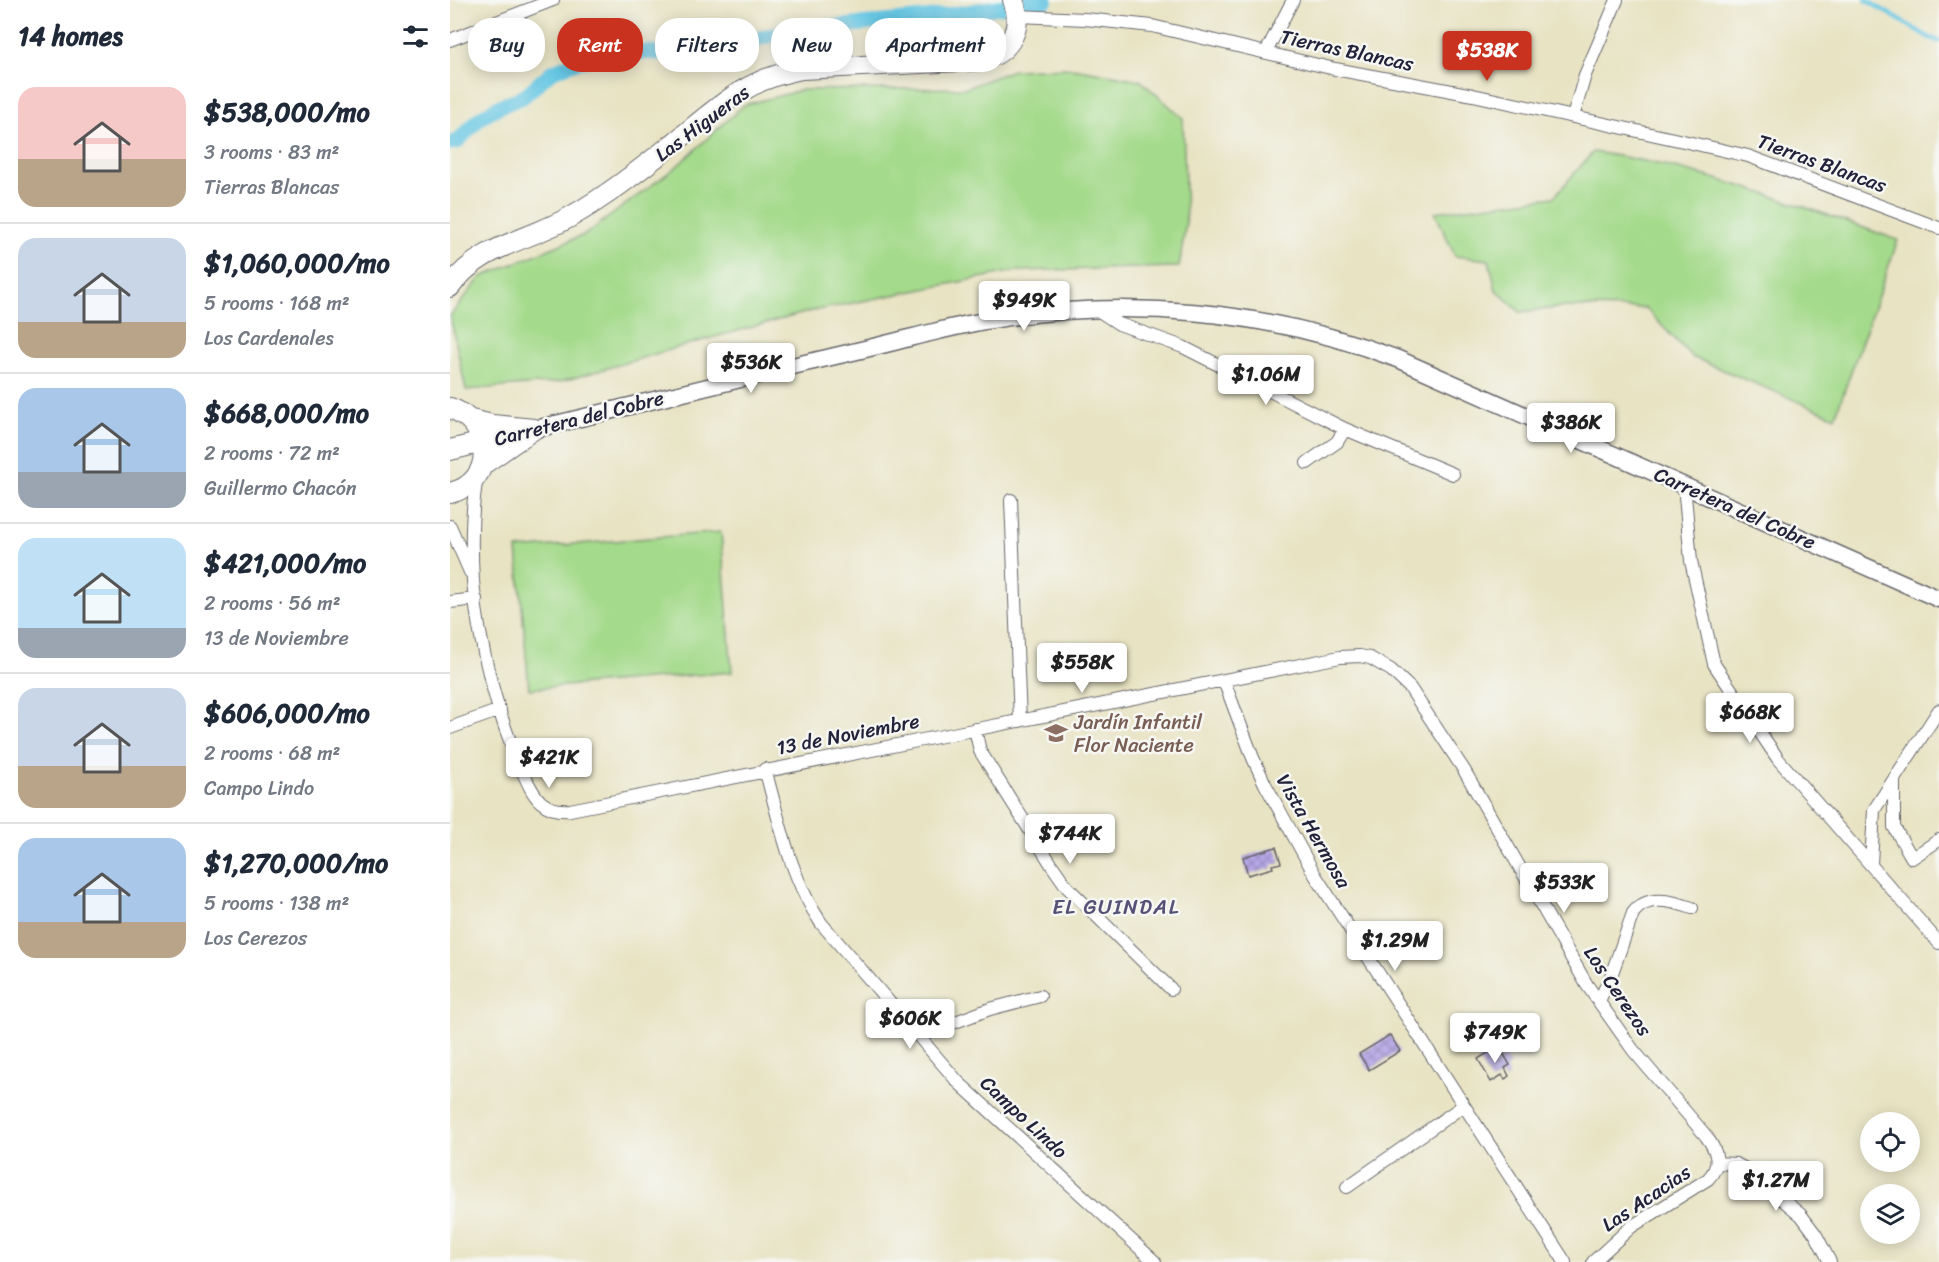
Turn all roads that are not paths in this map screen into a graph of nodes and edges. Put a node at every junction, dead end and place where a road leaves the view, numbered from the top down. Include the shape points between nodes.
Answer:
1 (553, 0) edge
2 (1293, 0) edge
3 (1617, 0) edge
4 (1016, 8) edge
5 (450, 40) edge
6 (1266, 52) junction
7 (1573, 117) junction
8 (1939, 228) edge
9 (450, 287) edge
10 (1095, 309) junction
11 (458, 409) edge
12 (534, 429) junction
13 (1345, 429) junction
14 (483, 442) junction
15 (450, 450) edge
16 (1307, 463) dead end
17 (480, 469) junction
18 (1453, 474) dead end
19 (1683, 485) junction
20 (450, 493) edge
21 (1011, 500) dead end
22 (450, 526) edge
23 (473, 581) junction
24 (476, 599) junction
25 (1939, 599) edge
26 (450, 602) edge
27 (1391, 670) joint
28 (1224, 681) junction
29 (500, 710) junction
30 (1939, 710) edge
31 (1020, 721) junction
32 (450, 728) edge
33 (975, 729) junction
34 (765, 769) junction
35 (1894, 780) junction
36 (1939, 840) edge
37 (1871, 864) junction
38 (1692, 908) dead end
39 (1939, 944) edge
40 (1171, 989) dead end
41 (1040, 996) dead end
42 (1599, 1001) junction
43 (918, 1036) junction
44 (1463, 1106) junction
45 (1717, 1163) junction
46 (1347, 1187) dead end
47 (1155, 1262) edge
48 (1565, 1262) edge
49 (1593, 1262) edge
50 (1830, 1262) edge

1 - 5 street
2 - 6 street
3 - 7 street via 1585,75
4 - 6 street, Tierras Blancas via 1152,26
4 - 9 main road, Las Higueras via 1017,25 1011,42 990,58 802,69 755,82 583,210 482,256
6 - 7 street, Tierras Blancas
7 - 8 street, Tierras Blancas via 1748,156
10 - 12 main road, Carretera del Cobre via 963,325
10 - 13 street via 1119,324 1183,346
10 - 19 main road, Carretera del Cobre via 1227,315 1350,342 1421,368
11 - 12 main road via 492,425
11 - 14 main road via 478,429
12 - 14 main road, Carretera del Cobre
12 - 17 main road
13 - 16 street via 1337,442
13 - 18 street
14 - 15 main road, Carretera del Cobre
14 - 17 main road
17 - 20 main road via 464,488
17 - 23 street, 13 de Noviembre via 475,491
19 - 25 main road, Carretera del Cobre
19 - 37 street via 1691,561 1714,664 1778,759
21 - 31 street
22 - 23 street, 13 de Noviembre
23 - 24 street, 13 de Noviembre
24 - 26 street
24 - 29 street, 13 de Noviembre
27 - 28 street, 13 de Noviembre via 1370,658 1352,656
27 - 42 street, Los Cerezos via 1410,688 1443,735
28 - 31 street, 13 de Noviembre
28 - 44 street, Vista Hermosa via 1253,758 1290,831
29 - 32 street
29 - 34 street, 13 de Noviembre via 533,792 542,803 555,809 570,810
30 - 35 street
31 - 33 street, 13 de Noviembre
33 - 34 street, 13 de Noviembre
33 - 40 street via 980,751 1067,886
34 - 43 street, Campo Lindo via 803,895 821,923
35 - 36 street via 1894,827 1912,858
35 - 37 street via 1874,810
37 - 39 street
38 - 42 street via 1666,901 1638,906
41 - 43 street via 990,1009
42 - 45 street, Los Cerezos via 1650,1072 1706,1136 1716,1151
43 - 47 street, Campo Lindo via 958,1082
44 - 46 street
44 - 48 street, Vista Hermosa
45 - 49 street, Las Acacias via 1708,1179 1631,1227
45 - 50 street via 1744,1168 1796,1210 1816,1235

